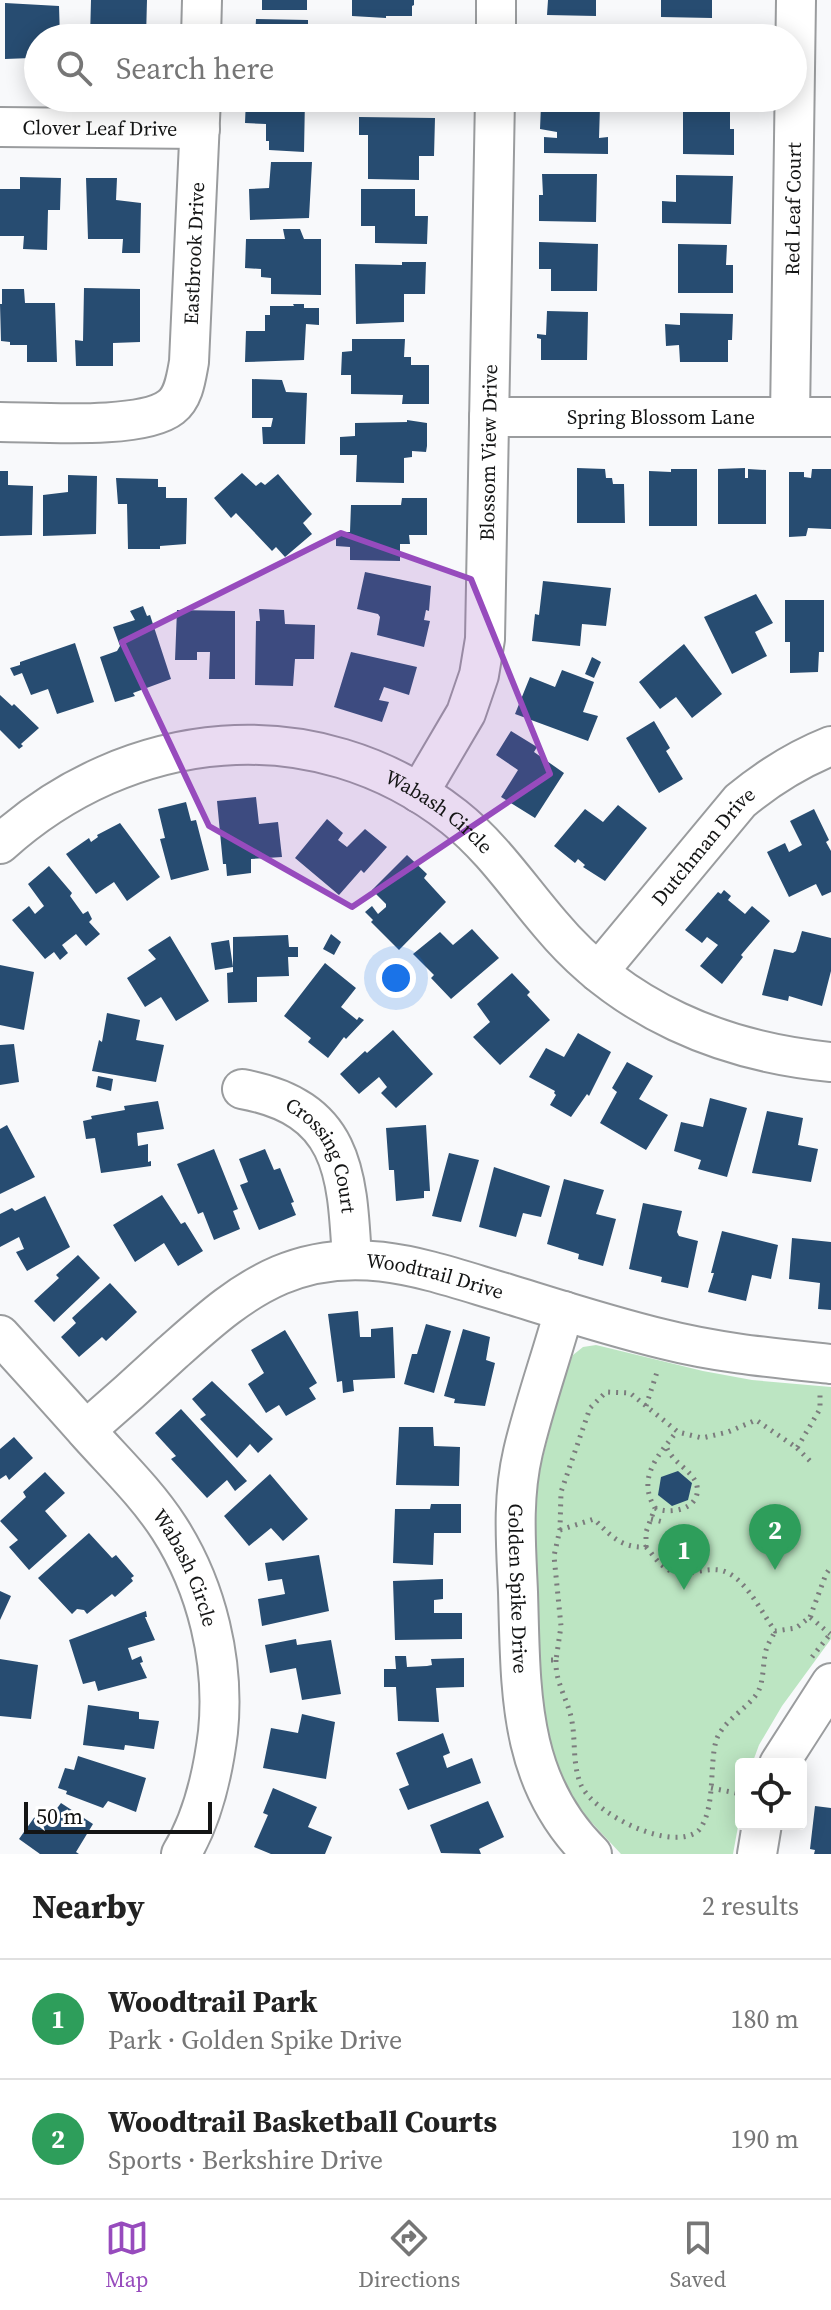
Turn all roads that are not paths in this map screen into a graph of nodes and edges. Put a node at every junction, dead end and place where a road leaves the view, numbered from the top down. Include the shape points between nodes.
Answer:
1 (202, 0) edge
2 (496, 0) edge
3 (796, 0) edge
4 (201, 24) edge
5 (496, 24) edge
6 (796, 24) edge
7 (495, 112) edge
8 (794, 112) edge
9 (200, 114) edge
10 (0, 127) edge
11 (489, 417) junction
12 (790, 417) junction
13 (831, 417) edge
14 (0, 422) edge
15 (831, 746) edge
16 (419, 793) junction
17 (0, 844) edge
18 (598, 972) junction
19 (831, 1062) edge
20 (242, 1089) dead end
21 (352, 1260) junction
22 (564, 1311) junction
23 (0, 1335) edge
24 (826, 1376) edge
25 (86, 1430) junction
26 (831, 1683) edge
27 (783, 1758) edge
28 (761, 1830) edge
29 (181, 1854) edge
30 (592, 1854) edge
31 (757, 1854) edge

1 - 4 street
2 - 5 street
3 - 6 street, Red Leaf Court
7 - 11 street, Blossom View Drive
8 - 12 street, Red Leaf Court
9 - 10 street, Clover Leaf Drive
9 - 14 street, Eastbrook Drive via 189,362 184,387 172,406 118,422
11 - 12 street, Spring Blossom Lane
11 - 16 street, Blossom View Drive via 485,639 479,675 466,713
12 - 13 street, Spring Blossom Lane
15 - 18 street, Dutchman Drive via 798,759 740,801
16 - 17 street, Wabash Circle via 335,757 289,748 201,747 119,767 75,788
16 - 18 street, Wabash Circle via 492,852 552,927
18 - 19 street, Wabash Circle via 698,1032 745,1049
20 - 21 street, Crossing Court via 293,1105 316,1123 334,1148 348,1196
21 - 22 street, Woodtrail Drive via 410,1265
21 - 25 street, Woodtrail Drive via 282,1274 253,1288 223,1308
22 - 24 street, Woodtrail Drive
22 - 30 street, Golden Spike Drive via 523,1453 515,1507 521,1686 526,1731 545,1789
23 - 25 street, Wabash Circle
25 - 29 street, Wabash Circle via 169,1529 193,1573 209,1620 220,1712 215,1759 204,1802
26 - 27 street
28 - 31 street

